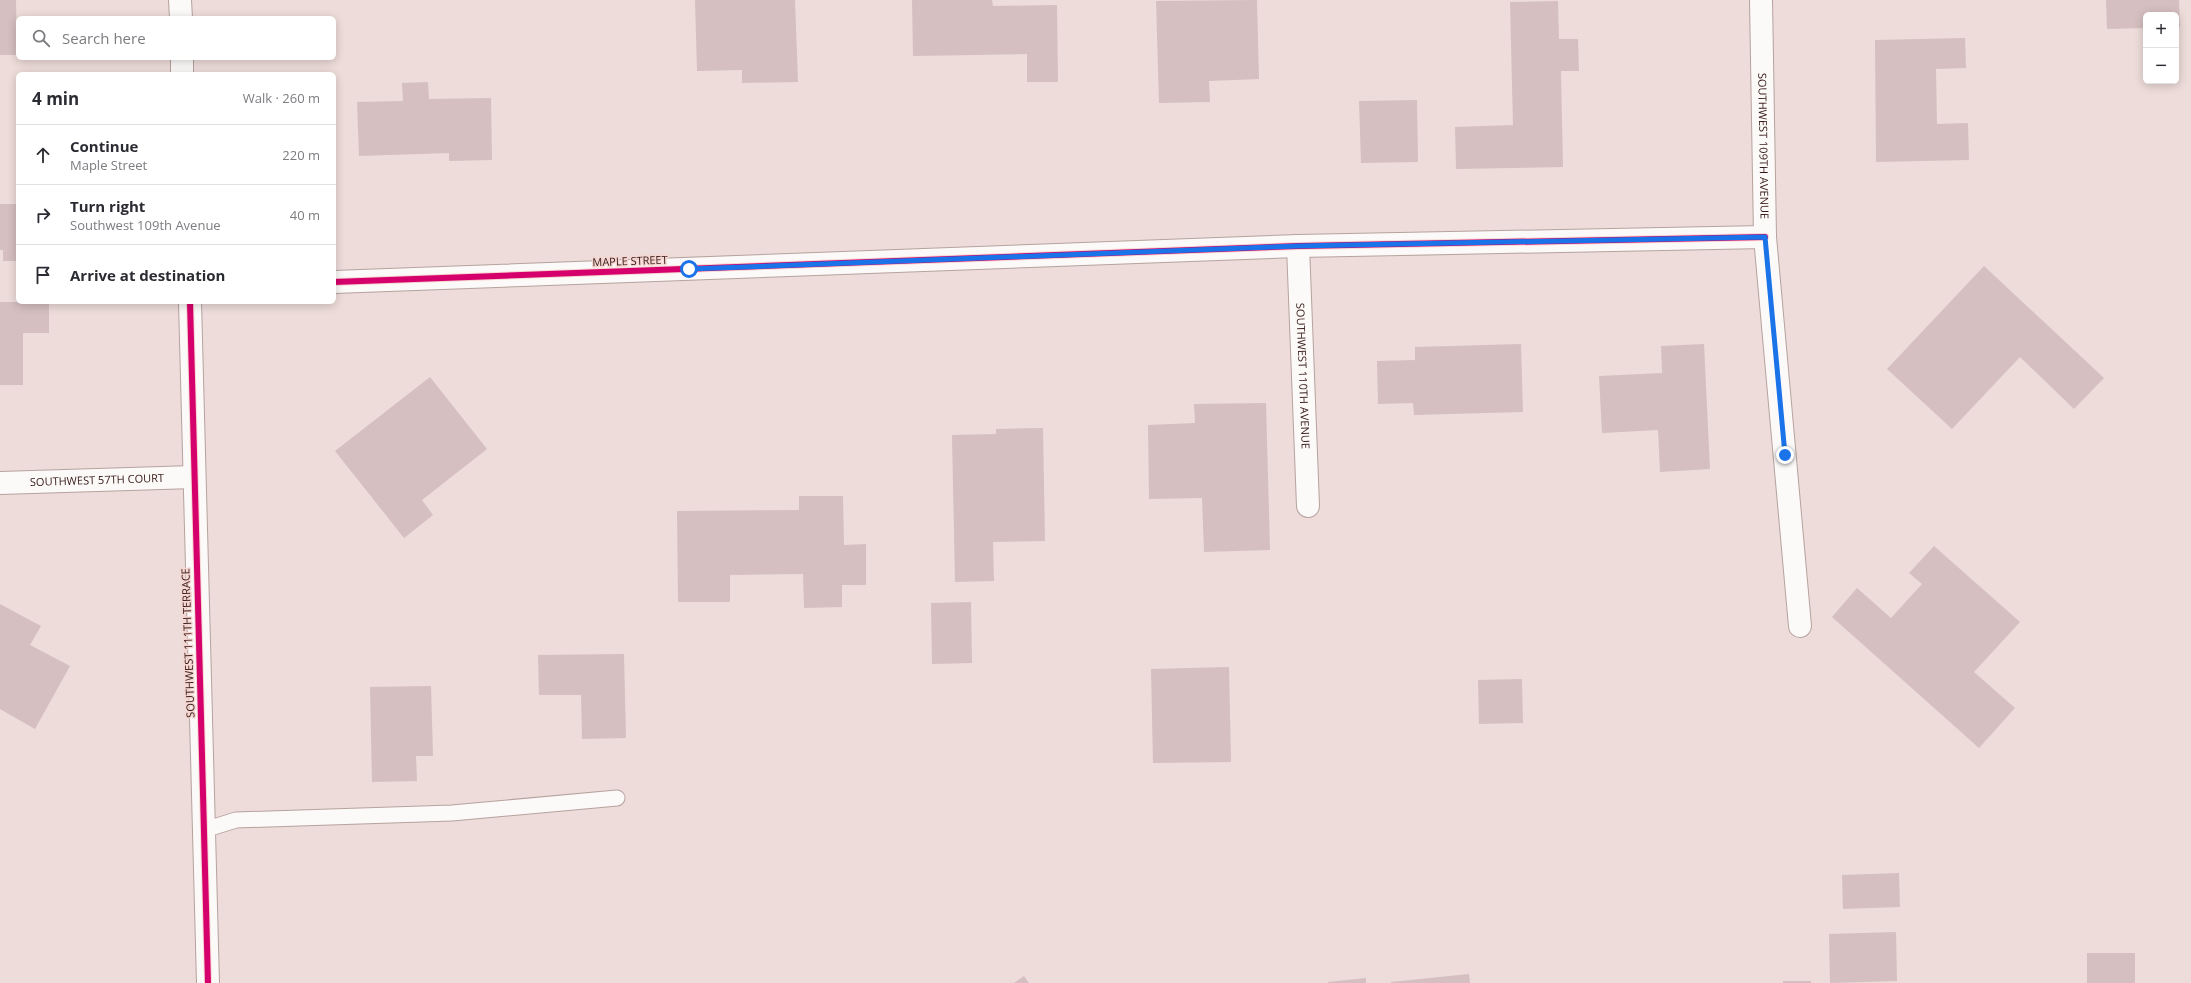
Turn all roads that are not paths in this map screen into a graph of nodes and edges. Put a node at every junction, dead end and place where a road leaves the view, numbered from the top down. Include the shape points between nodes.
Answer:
1 (180, 0) edge
2 (1761, 0) edge
3 (181, 16) edge
4 (182, 60) edge
5 (182, 72) edge
6 (1765, 237) junction
7 (1298, 246) junction
8 (336, 282) edge
9 (190, 304) edge
10 (194, 477) junction
11 (0, 483) edge
12 (1308, 506) dead end
13 (1800, 626) dead end
14 (617, 798) dead end
15 (204, 830) junction
16 (208, 983) edge

1 - 3 street
2 - 6 street, SOUTHWEST 109TH AVENUE
4 - 5 street
6 - 7 street, MAPLE STREET
6 - 13 street, SOUTHWEST 109TH AVENUE
7 - 8 street, MAPLE STREET
7 - 12 street, SOUTHWEST 110TH AVENUE
9 - 10 street, SOUTHWEST 111TH TERRACE
10 - 11 street, SOUTHWEST 57TH COURT
10 - 15 street, SOUTHWEST 111TH TERRACE
14 - 15 lane via 452,813 236,820
15 - 16 street, SOUTHWEST 111TH TERRACE

